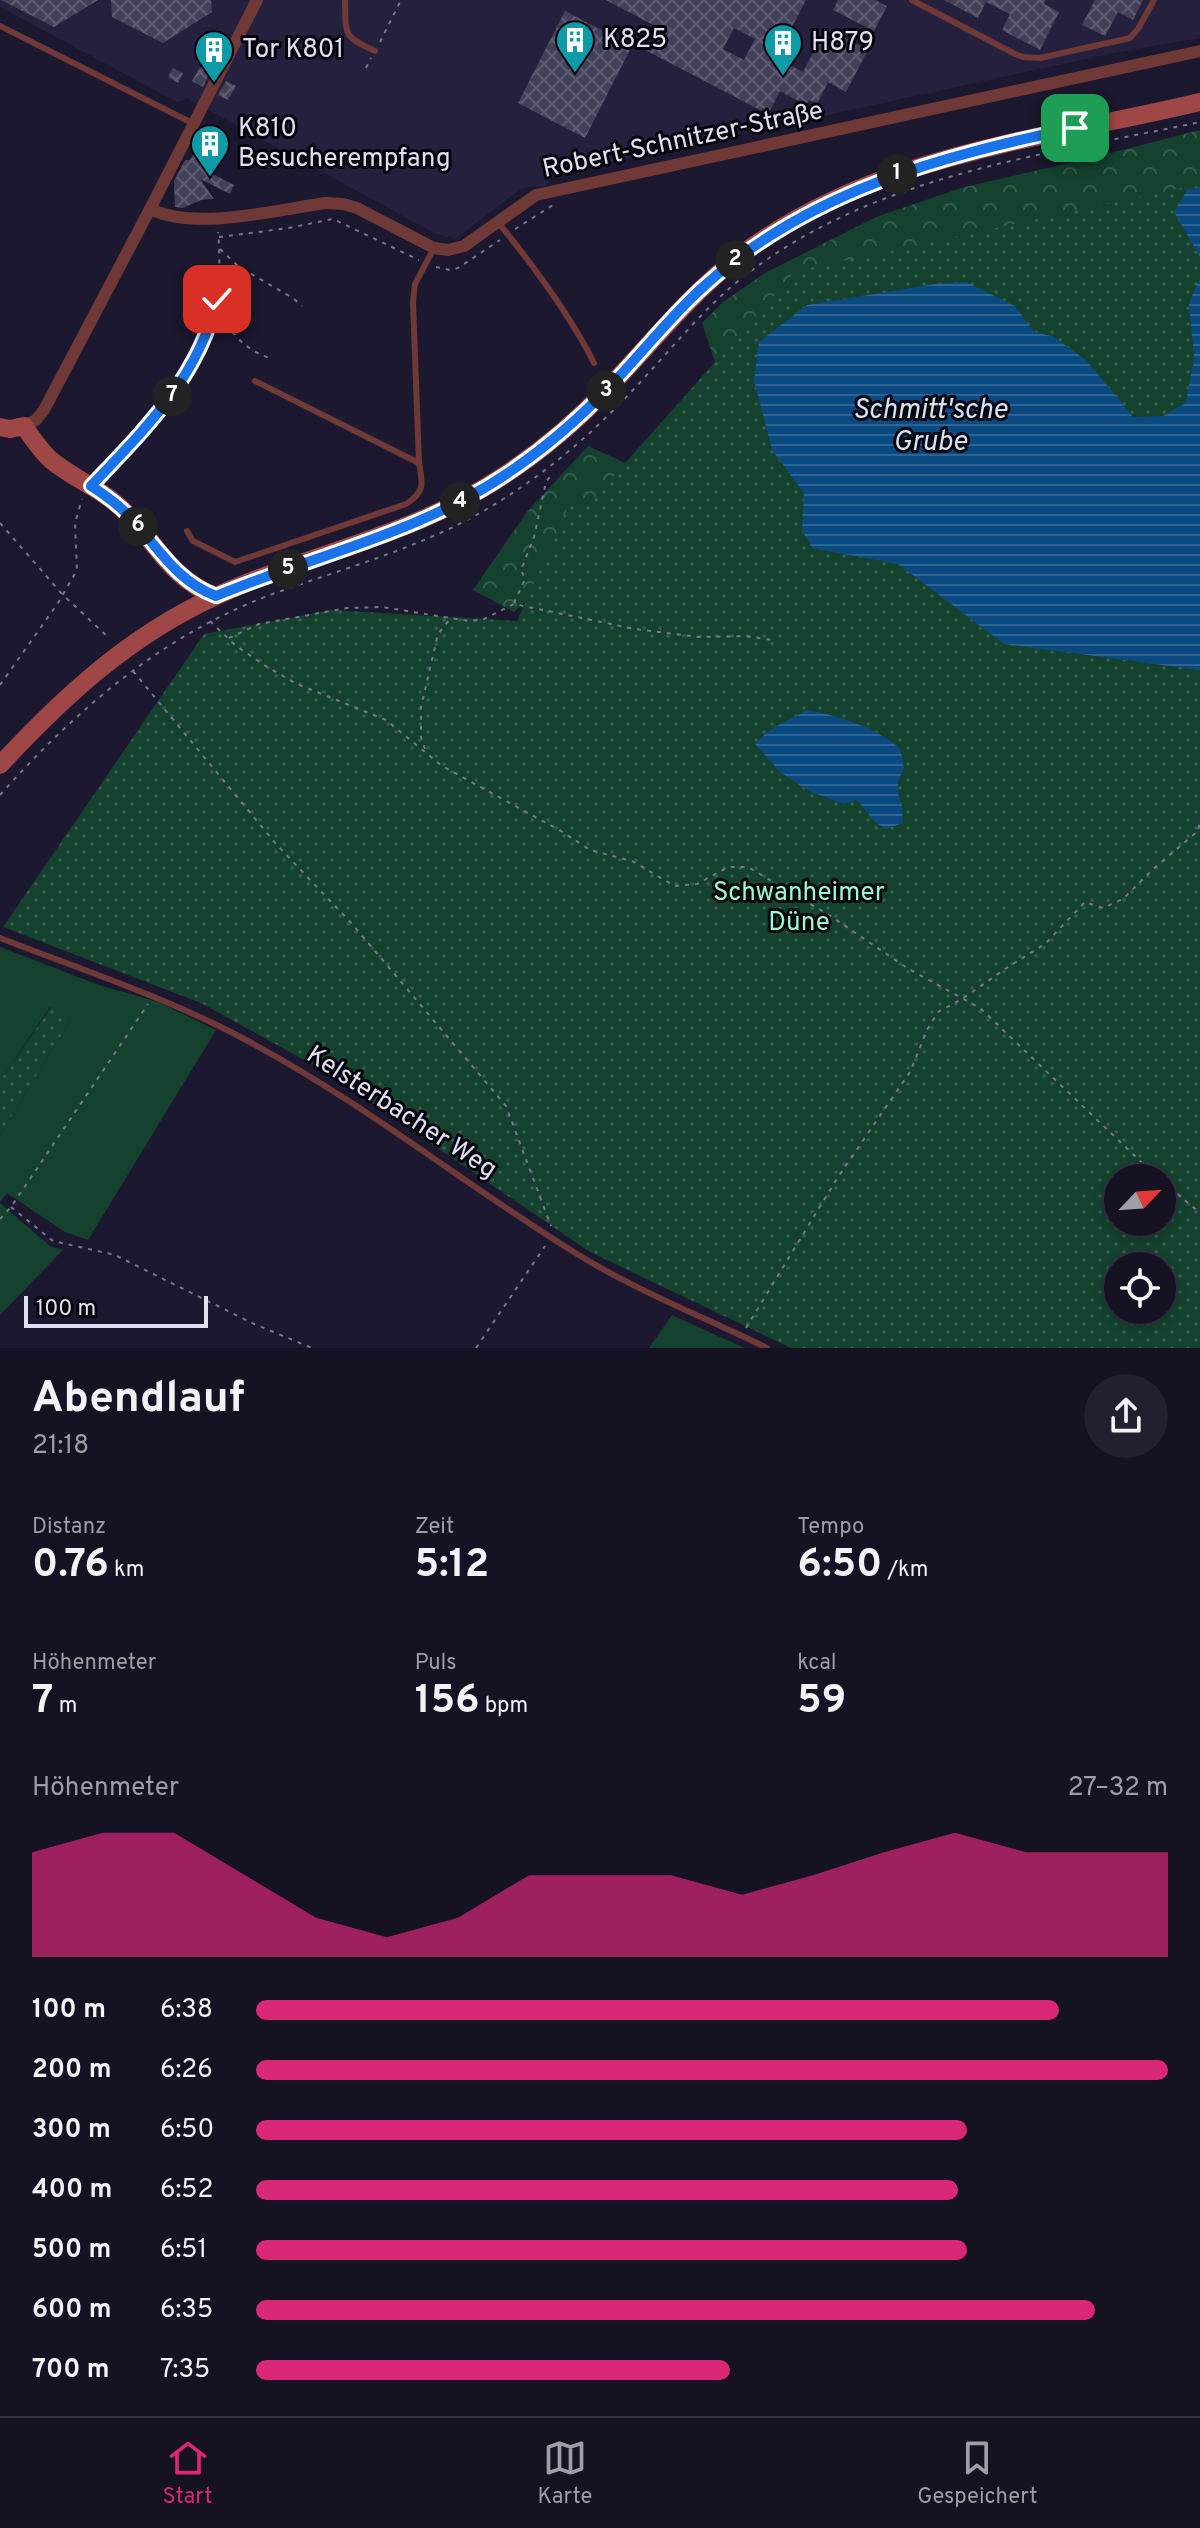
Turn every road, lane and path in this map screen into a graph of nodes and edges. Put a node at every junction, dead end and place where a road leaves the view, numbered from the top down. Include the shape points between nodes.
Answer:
1 (257, 0) edge
2 (345, 0) edge
3 (401, 0) edge
4 (912, 0) edge
5 (1154, 0) edge
6 (0, 26) edge
7 (375, 51) junction
8 (1200, 51) edge
9 (366, 68) dead end
10 (1200, 102) edge
11 (192, 123) junction
12 (150, 209) junction
13 (497, 221) junction
14 (508, 234) junction
15 (434, 248) junction
16 (219, 249) junction
17 (425, 263) junction
18 (215, 306) junction
19 (302, 306) dead end
20 (270, 358) dead end
21 (594, 363) dead end
22 (255, 381) dead end
23 (24, 426) junction
24 (0, 427) edge
25 (419, 463) junction
26 (548, 469) dead end
27 (91, 486) junction
28 (0, 523) edge
29 (187, 531) dead end
30 (173, 570) junction
31 (62, 594) junction
32 (216, 596) junction
33 (514, 604) junction
34 (175, 617) junction
35 (451, 618) junction
36 (210, 621) dead end
37 (109, 638) dead end
38 (228, 639) junction
39 (772, 640) dead end
40 (132, 670) dead end
41 (0, 685) edge
42 (426, 753) junction
43 (0, 765) edge
44 (1200, 822) edge
45 (0, 938) edge
46 (153, 996) junction
47 (962, 999) junction
48 (1143, 1164) edge
49 (1176, 1193) edge
50 (11, 1207) junction
51 (1200, 1213) edge
52 (0, 1219) edge
53 (551, 1238) junction
54 (741, 1335) junction
55 (312, 1348) edge
56 (476, 1348) edge
57 (767, 1348) edge

1 - 11 street
2 - 7 lane via 349,36
3 - 7 path
4 - 5 lane via 1032,59 1130,38
6 - 11 lane
7 - 9 path
8 - 13 street, Robert-Schnitzer-Straße via 546,192
10 - 32 main road via 965,153 811,210 715,276 591,406 505,475 410,526
11 - 12 street
12 - 15 street via 193,220 343,204
12 - 23 street via 44,410
13 - 14 lane
13 - 15 street, Robert-Schnitzer-Straße via 456,250
14 - 17 path via 458,268
14 - 21 lane
15 - 17 lane
16 - 17 path via 219,237 333,219
16 - 18 path
16 - 19 path
17 - 25 lane via 413,302
18 - 20 path via 241,342
18 - 27 path via 208,333 176,391
22 - 25 lane
23 - 24 main road
23 - 27 main road via 51,460
25 - 29 lane via 423,483 417,497 406,504 235,562 193,541
26 - 33 path via 534,537 521,570 525,579
27 - 30 main road via 127,514
27 - 31 path via 75,523 77,570
28 - 31 path
30 - 32 main road
30 - 34 main road via 180,594
31 - 37 path
31 - 41 path
32 - 34 main road
33 - 35 path via 484,619
33 - 39 path via 649,631
34 - 43 main road via 88,677
35 - 38 path via 382,607 347,608 259,624
35 - 42 path via 438,634 421,707
36 - 38 path
38 - 42 path via 297,684 386,720
40 - 53 path via 506,1106
42 - 47 path via 590,850 632,861 675,886 697,884 728,867 748,867
44 - 47 path via 1198,831 1123,899 1103,908 1085,902 1045,944
45 - 46 lane, Kelsterbacher Weg
46 - 50 path
46 - 53 lane, Kelsterbacher Weg via 299,1070
47 - 48 path via 980,1008
47 - 54 path via 938,1012 910,1072
49 - 51 path
50 - 52 path
50 - 55 path via 53,1241 115,1255
53 - 54 lane, Kelsterbacher Weg
53 - 56 path
54 - 57 lane, Kelsterbacher Weg

